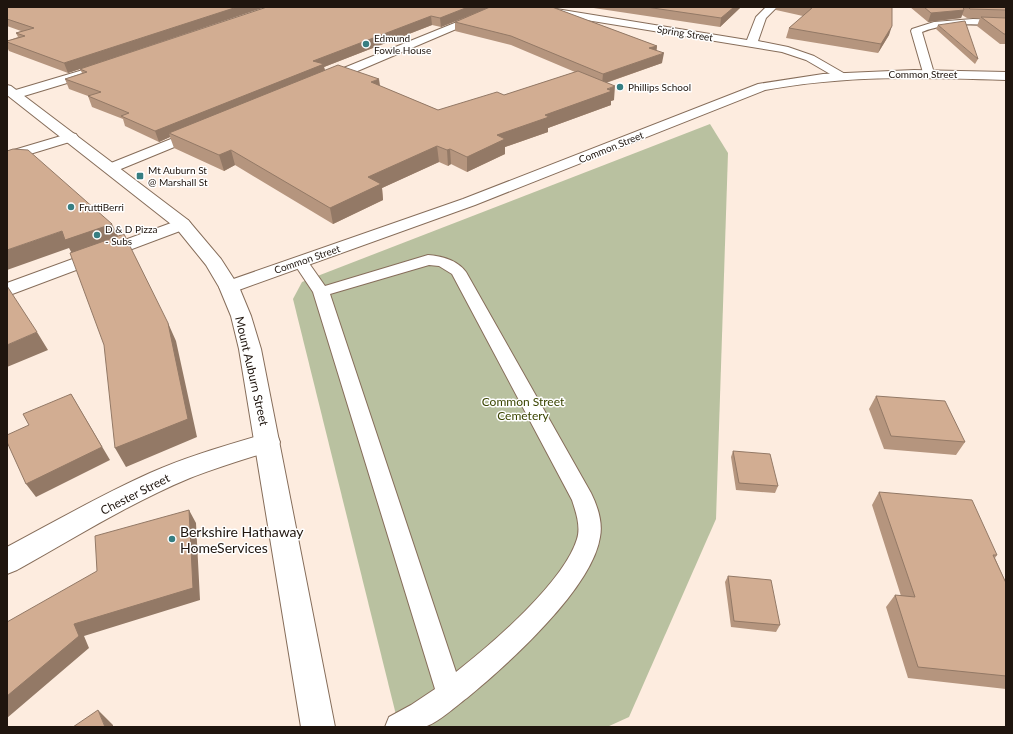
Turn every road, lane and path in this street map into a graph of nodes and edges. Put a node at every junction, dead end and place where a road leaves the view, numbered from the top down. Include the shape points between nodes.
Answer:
1 (503, 7) edge
2 (525, 7) edge
3 (772, 7) edge
4 (1006, 23) edge
5 (751, 44) junction
6 (100, 68) edge
7 (928, 73) junction
8 (841, 75) junction
9 (1006, 76) edge
10 (311, 86) edge
11 (10, 92) edge
12 (211, 127) edge
13 (71, 137) junction
14 (7, 156) edge
15 (111, 168) junction
16 (182, 224) junction
17 (301, 262) junction
18 (228, 287) junction
19 (7, 290) edge
20 (321, 292) junction
21 (268, 442) junction
22 (7, 561) edge
23 (450, 694) junction
24 (318, 727) edge
25 (399, 727) edge

1 - 10 street
2 - 5 street, Spring Street
3 - 5 street via 761,17
4 - 7 street via 937,25 916,30
5 - 8 street, Spring Street via 799,53
6 - 11 street via 53,84
7 - 8 street, Common Street
7 - 9 street, Common Street
8 - 17 street, Common Street via 762,87 535,177
11 - 13 street, Mount Auburn Street
12 - 15 street
13 - 14 street
13 - 15 street, Mount Auburn Street
15 - 16 street, Mount Auburn Street
16 - 18 street, Mount Auburn Street via 214,263
16 - 19 street
17 - 18 street, Common Street
17 - 20 lane
18 - 21 street, Mount Auburn Street via 250,349
20 - 23 lane
20 - 23 lane via 428,260 437,260 453,267 585,505 589,539 567,582 494,659
21 - 22 street, Chester Street via 180,472
21 - 24 street, Mount Auburn Street
23 - 25 lane via 426,712

